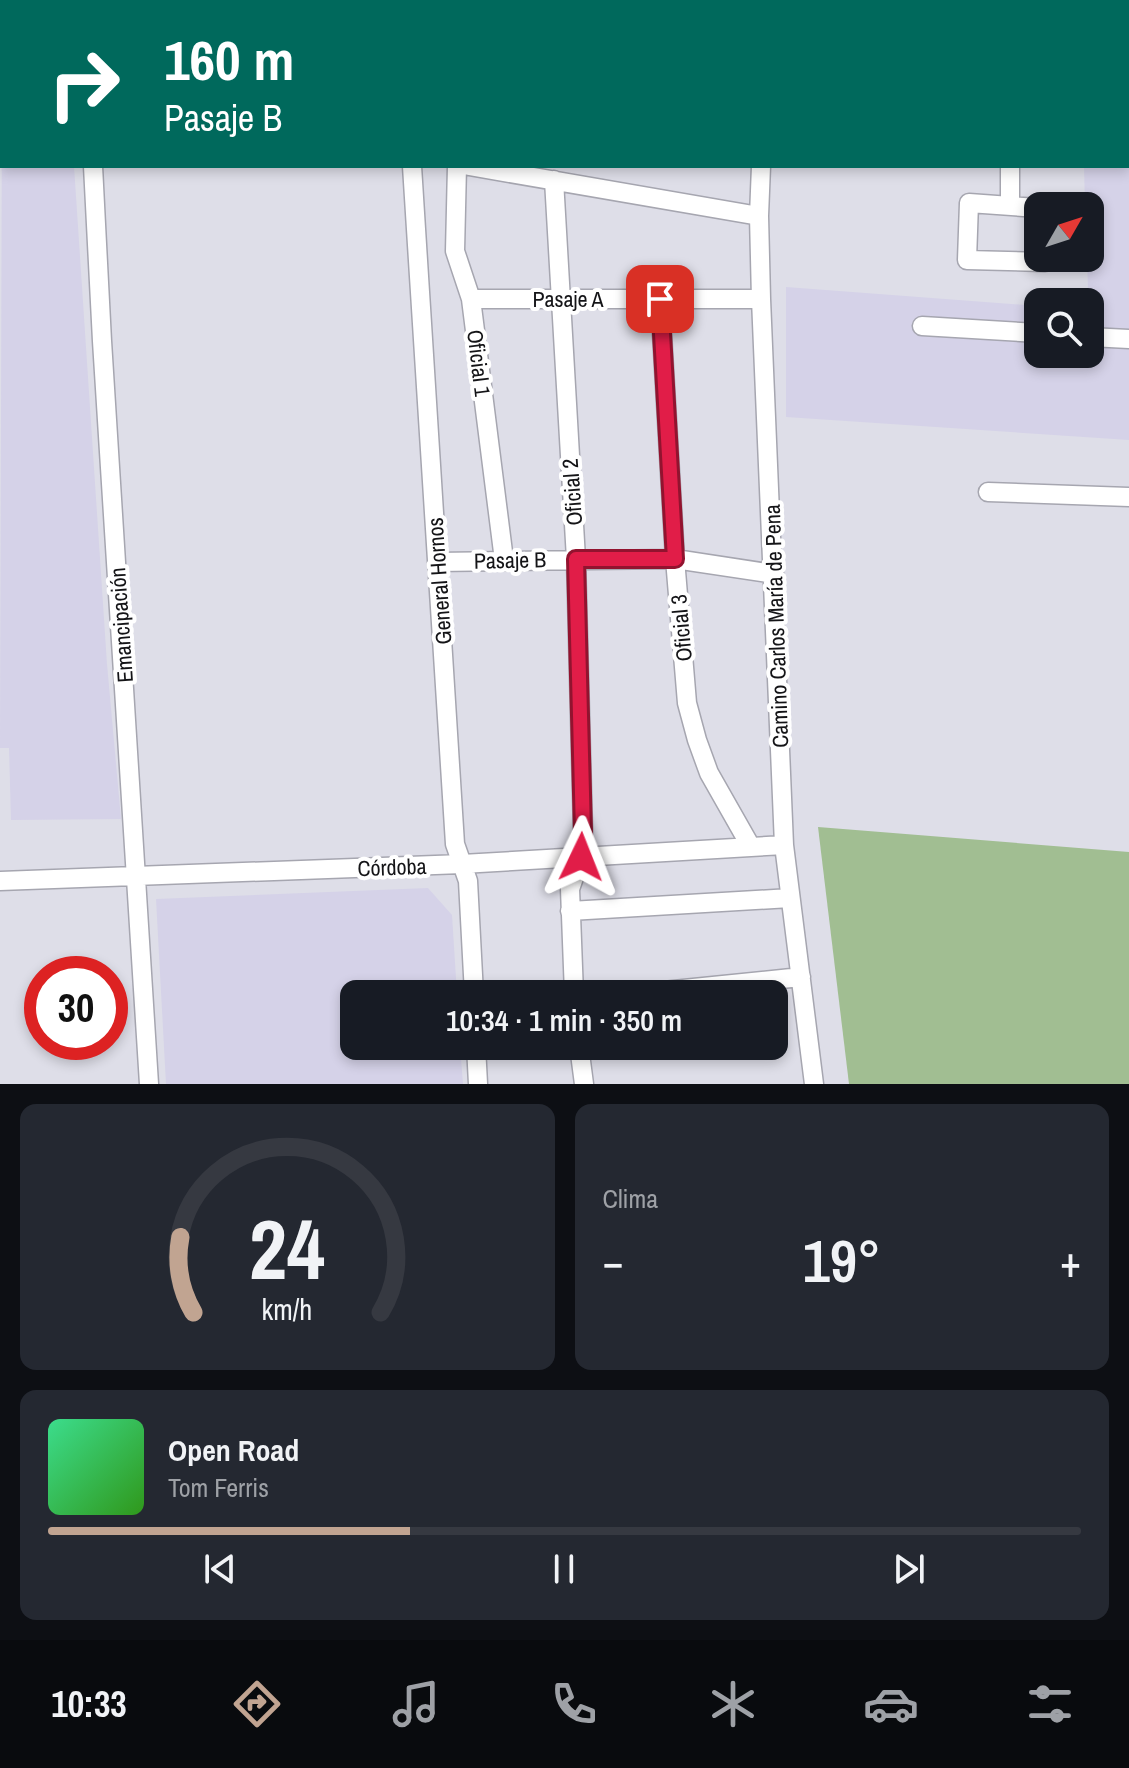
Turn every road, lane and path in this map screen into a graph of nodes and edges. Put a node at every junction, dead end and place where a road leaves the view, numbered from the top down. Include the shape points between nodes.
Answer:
1 (93, 168) edge
2 (412, 168) edge
3 (457, 168) edge
4 (481, 168) edge
5 (585, 168) edge
6 (761, 168) edge
7 (1010, 168) edge
8 (554, 180) junction
9 (583, 185) junction
10 (1010, 205) junction
11 (1024, 206) edge
12 (759, 216) junction
13 (1024, 261) edge
14 (471, 299) junction
15 (559, 299) junction
16 (660, 299) junction
17 (761, 299) junction
18 (922, 326) dead end
19 (1024, 332) edge
20 (1104, 338) edge
21 (1129, 339) edge
22 (988, 492) dead end
23 (1129, 497) edge
24 (576, 559) junction
25 (675, 559) junction
26 (504, 560) junction
27 (437, 562) junction
28 (774, 574) junction
29 (784, 845) junction
30 (751, 847) junction
31 (581, 857) junction
32 (462, 864) junction
33 (136, 877) junction
34 (0, 881) edge
35 (790, 898) junction
36 (570, 911) junction
37 (801, 977) junction
38 (473, 980) edge
39 (573, 980) edge
40 (772, 980) edge
41 (477, 1060) edge
42 (581, 1060) edge
43 (149, 1084) edge
44 (478, 1084) edge
45 (584, 1084) edge
46 (814, 1084) edge

1 - 33 street, Emancipación
2 - 27 street, General Hornos
3 - 14 street, Oficial 1 via 455,251
4 - 8 street
5 - 9 street
6 - 12 street, Camino Carlos María de Pena
7 - 10 street
8 - 9 street
8 - 15 street, Oficial 2
9 - 12 street
10 - 11 street
10 - 13 street via 969,203 967,260
12 - 17 street, Camino Carlos María de Pena
14 - 15 street, Pasaje A
14 - 26 street, Oficial 1
15 - 16 street, Pasaje A
15 - 24 street, Oficial 2
16 - 17 street, Pasaje A
16 - 25 street, Oficial 3
17 - 28 street, Camino Carlos María de Pena
18 - 19 street
20 - 21 street
22 - 23 street
24 - 25 street, Pasaje B
24 - 26 street, Pasaje B
24 - 31 street, Oficial 2
25 - 28 street, Pasaje B
25 - 30 street, Oficial 3 via 691,720 718,792
26 - 27 street, Pasaje B
27 - 32 street, General Hornos via 455,844
28 - 29 street, Camino Carlos María de Pena
29 - 30 street, Córdoba
29 - 35 street, Camino Carlos María de Pena
30 - 31 street, Córdoba
31 - 32 street, Córdoba
31 - 36 street, Oficial 2 via 570,889
32 - 33 street, Córdoba
32 - 38 street, General Hornos via 468,881
33 - 34 street, Córdoba
33 - 43 street, Emancipación
35 - 36 street
35 - 37 street, Camino Carlos María de Pena
36 - 39 street, Oficial 2
37 - 40 street
37 - 46 street, Camino Carlos María de Pena
41 - 44 street
42 - 45 street

